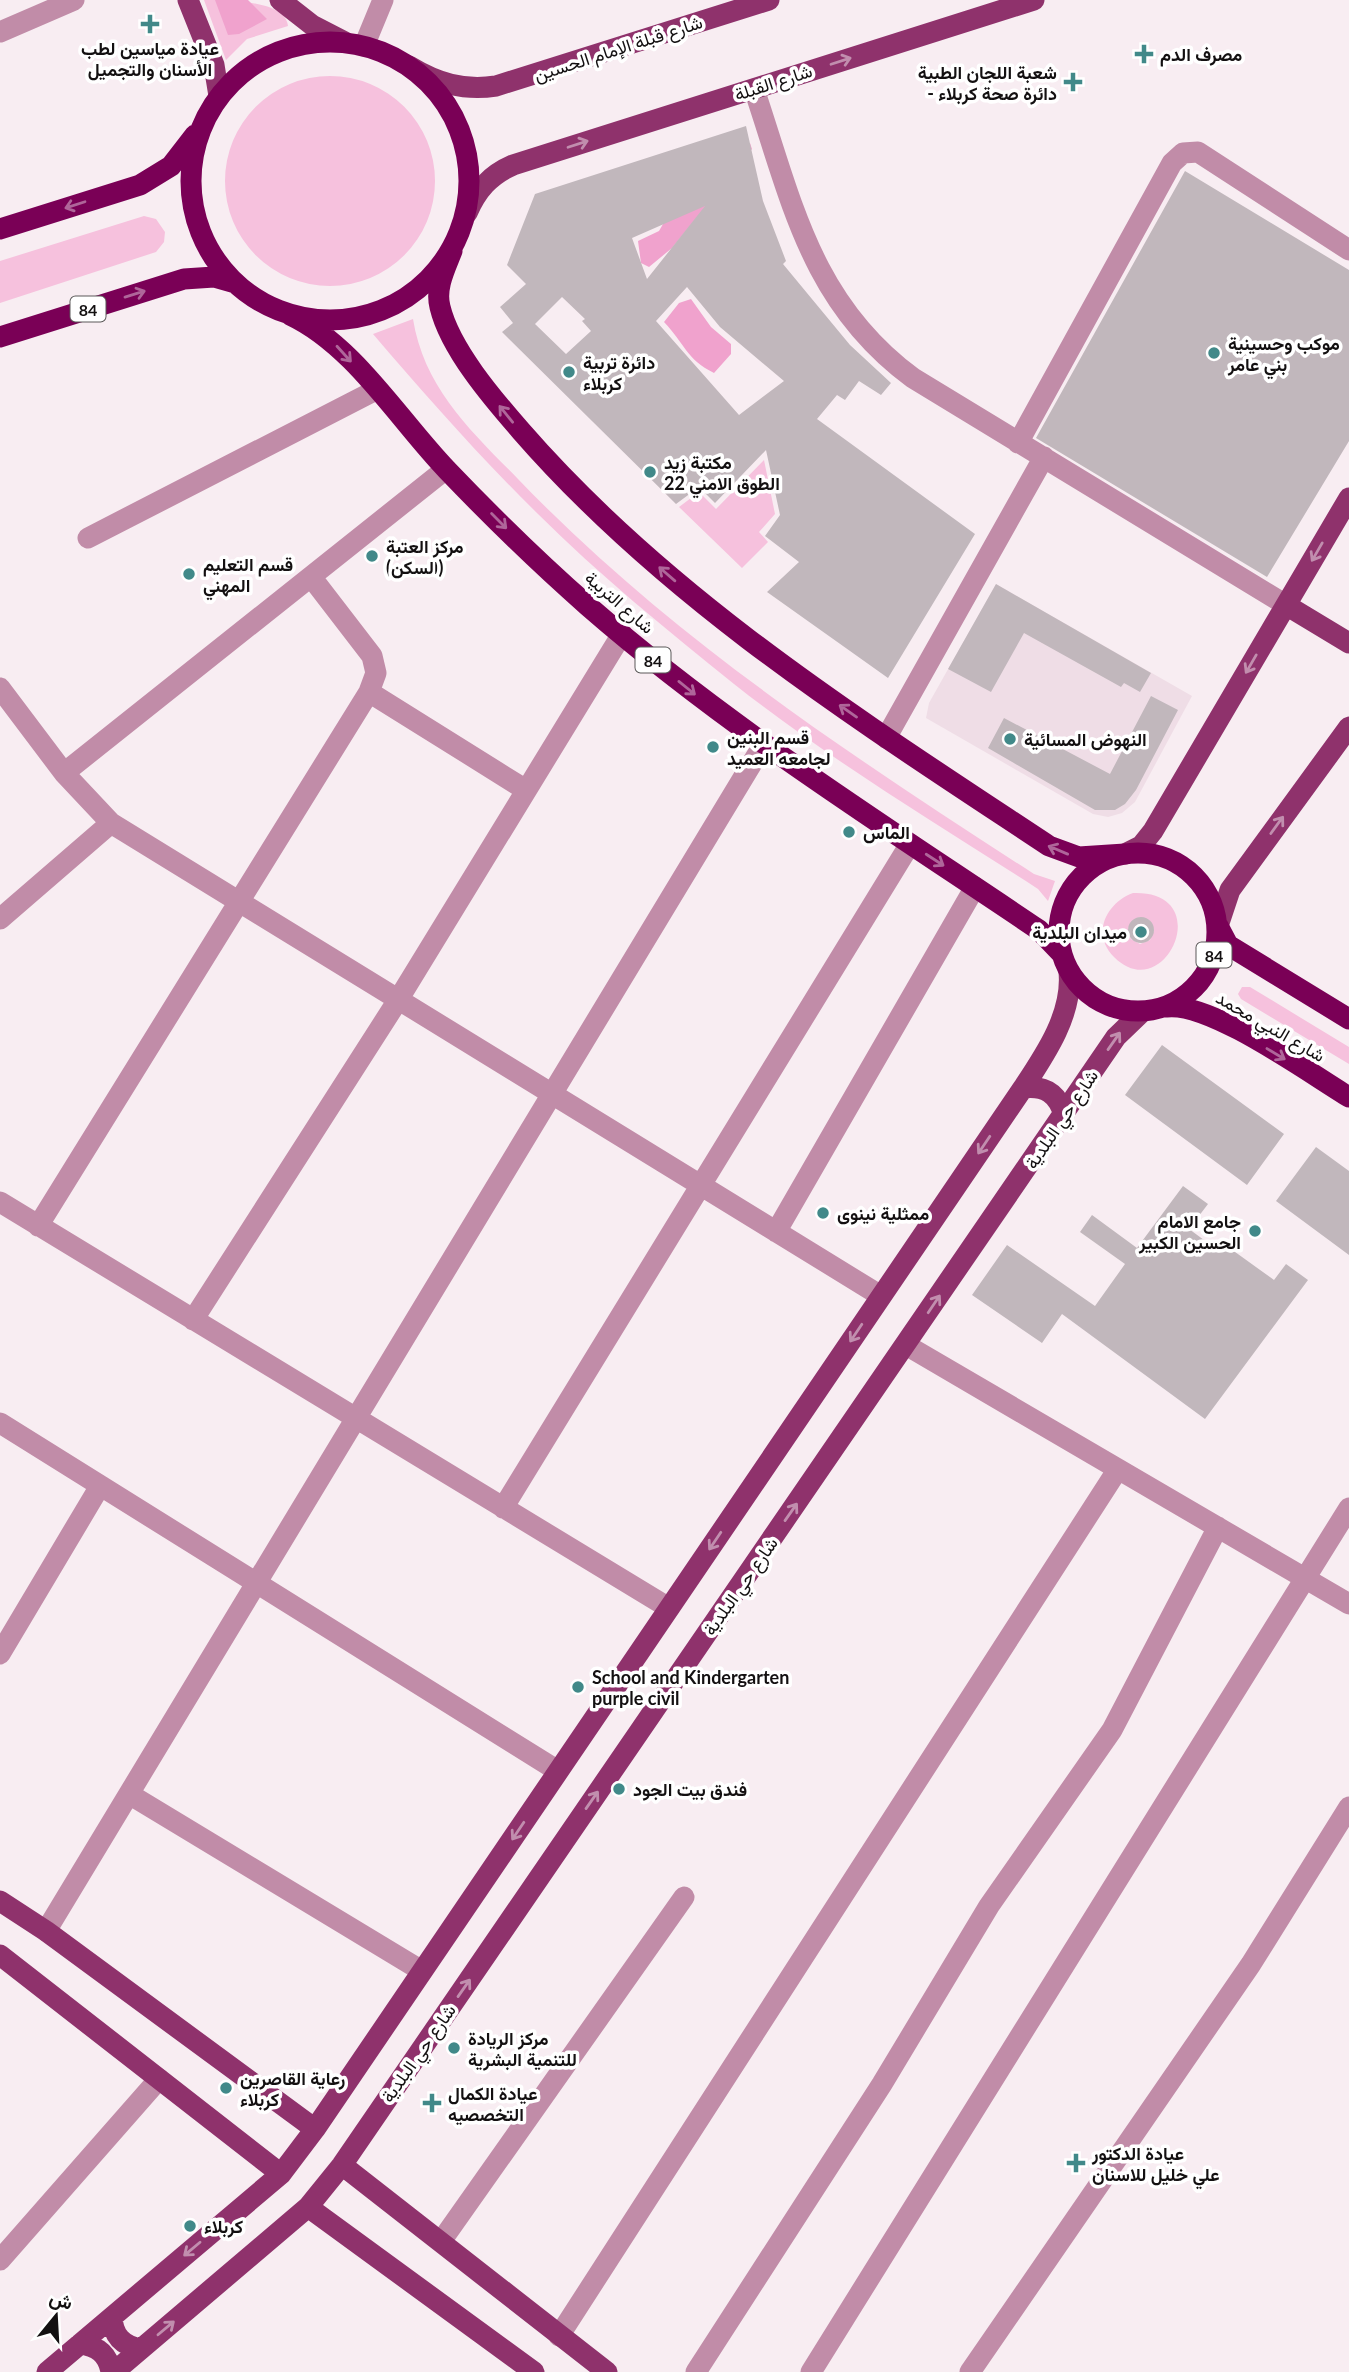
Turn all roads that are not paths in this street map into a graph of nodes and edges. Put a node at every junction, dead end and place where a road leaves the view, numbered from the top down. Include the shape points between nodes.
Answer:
1 (74, 0) edge
2 (188, 0) edge
3 (280, 0) edge
4 (383, 0) edge
5 (769, 0) edge
6 (1034, 0) edge
7 (0, 32) edge
8 (354, 44) junction
9 (409, 66) junction
10 (754, 89) junction
11 (219, 96) junction
12 (203, 121) junction
13 (467, 213) junction
14 (0, 229) edge
15 (1349, 250) edge
16 (452, 251) junction
17 (235, 283) junction
18 (290, 315) junction
19 (0, 337) edge
20 (376, 390) junction
21 (1018, 443) junction
22 (1044, 457) junction
23 (446, 469) junction
24 (1349, 498) edge
25 (88, 538) dead end
26 (312, 579) junction
27 (1286, 605) junction
28 (622, 634) junction
29 (1349, 643) edge
30 (0, 688) edge
31 (369, 692) junction
32 (1349, 727) edge
33 (886, 738) junction
34 (763, 746) junction
35 (64, 773) junction
36 (527, 790) junction
37 (111, 823) junction
38 (910, 844) junction
39 (1125, 854) junction
40 (975, 887) junction
41 (241, 903) junction
42 (0, 919) edge
43 (1218, 926) junction
44 (1065, 962) junction
45 (398, 1000) junction
46 (1166, 1007) junction
47 (1142, 1012) junction
48 (1349, 1019) edge
49 (1023, 1088) junction
50 (552, 1094) junction
51 (1349, 1097) edge
52 (1064, 1115) junction
53 (701, 1186) junction
54 (0, 1202) edge
55 (38, 1226) junction
56 (776, 1232) junction
57 (881, 1296) junction
58 (193, 1320) junction
59 (906, 1345) junction
60 (358, 1419) junction
61 (0, 1423) edge
62 (1118, 1469) junction
63 (100, 1486) junction
64 (503, 1508) junction
65 (1349, 1508) edge
66 (1218, 1527) junction
67 (1305, 1578) junction
68 (256, 1585) junction
69 (1349, 1604) edge
70 (669, 1608) junction
71 (0, 1654) edge
72 (558, 1771) junction
73 (129, 1794) junction
74 (1349, 1807) edge
75 (684, 1897) dead end
76 (0, 1901) edge
77 (46, 1931) junction
78 (2, 1959) edge
79 (422, 1971) junction
80 (159, 2079) junction
81 (315, 2129) junction
82 (342, 2165) junction
83 (281, 2174) junction
84 (308, 2207) junction
85 (442, 2240) junction
86 (0, 2260) edge
87 (112, 2317) junction
88 (559, 2336) junction
89 (80, 2344) junction
90 (141, 2349) junction
91 (599, 2370) edge
92 (47, 2372) edge
93 (112, 2372) edge
94 (534, 2372) edge
95 (696, 2372) edge
96 (811, 2372) edge
97 (970, 2372) edge

1 - 7 street
2 - 11 main road via 214,65
3 - 8 main road via 312,25
4 - 8 street
5 - 9 main road, شارع قبلة الإمام الحسين via 506,83 456,87
10 -> 6 main road, شارع القبلة
8 - 9 highway, 84
8 - 11 highway, 84 via 321,42 275,53 254,64
9 - 13 highway, 84 via 440,94 461,131 470,171
13 -> 10 main road, شارع القبلة via 481,187 513,165
10 - 21 street via 815,263 848,317 913,379
11 - 12 highway, 84
12 -> 14 highway, 84 via 171,166 140,185
12 - 17 highway, 84 via 192,155 190,190 197,224 212,256
13 - 16 highway, 84
15 - 21 street via 1198,152 1183,153 1172,163
16 - 18 highway, 84 via 429,281 399,303 364,317 327,321
33 -> 16 highway, 84 via 673,579 543,457 476,375 447,324 439,296
17 - 18 highway, 84 via 260,302
19 -> 17 highway, 84 via 176,281 214,277
18 -> 20 highway, شارع التربية / 84 via 331,340
20 - 23 highway, شارع التربية / 84
20 - 25 street
21 - 22 street
22 - 27 street
22 - 33 street
23 - 26 street
23 -> 28 highway, شارع التربية / 84 via 546,568
24 -> 27 main road
26 - 31 street via 372,656 376,673
26 - 35 street
27 - 29 main road
27 -> 39 main road via 1153,831 1142,846
28 -> 34 highway, شارع التربية / 84
28 - 36 street
30 - 35 street
31 - 36 street
31 - 41 street
43 -> 32 main road via 1230,890
39 -> 33 highway, 84 via 1091,858 1057,851
34 - 38 highway, شارع التربية / 84
34 - 50 street
35 - 37 street
36 - 45 street
37 - 41 street
37 - 42 street
38 -> 40 highway, شارع التربية / 84
38 - 53 street
39 - 43 highway, 84 via 1151,854 1176,863 1197,879 1212,901
39 - 44 highway, 84 via 1104,860 1071,890 1059,931
40 - 44 highway, شارع التربية / 84 via 1039,930
40 - 56 street
41 - 45 street
41 - 55 street
43 - 46 highway, 84 via 1216,952 1206,975 1189,994
43 - 48 highway, 84 via 1223,940 1248,958
44 - 47 highway, 84 via 1094,999
44 - 49 main road via 1069,993 1063,1014 1047,1051
45 - 50 street
45 - 58 street
46 - 47 highway, 84
46 -> 51 highway, شارع النبي محمد via 1184,1007 1218,1019
52 -> 47 main road, شارع حي البلدية via 1116,1037
49 - 52 main road via 1045,1089 1061,1104
49 -> 57 main road
50 - 53 street
50 - 60 street
59 -> 52 main road, شارع حي البلدية
53 - 56 street
53 - 64 street
54 - 55 street
55 - 58 street
56 - 57 street
57 -> 70 main road
58 - 60 street
59 - 62 street
82 -> 59 main road, شارع حي البلدية
60 - 64 street
60 - 68 street
61 - 63 street
62 - 66 street
62 - 88 street
63 - 68 street
63 - 71 street
64 - 70 street
65 - 67 street
66 - 67 street
66 - 95 street via 1112,1730 989,1906 882,2084
67 - 69 street
67 - 96 street
68 - 72 street
68 - 73 street
70 - 72 main road
72 -> 79 main road
73 - 77 street
73 - 79 street
74 - 97 street via 1251,1964
75 - 85 street
76 - 77 main road
77 - 81 main road
78 - 80 main road
79 - 81 main road
80 - 83 main road
80 - 86 street
81 - 83 main road
82 - 84 main road, شارع حي البلدية
82 - 85 main road
83 -> 87 main road
90 -> 84 main road
84 - 94 main road
85 - 88 main road
87 - 89 main road
87 - 90 main road via 112,2327 123,2343
88 - 91 main road
89 - 92 main road
89 - 93 main road via 98,2349
90 - 93 main road

